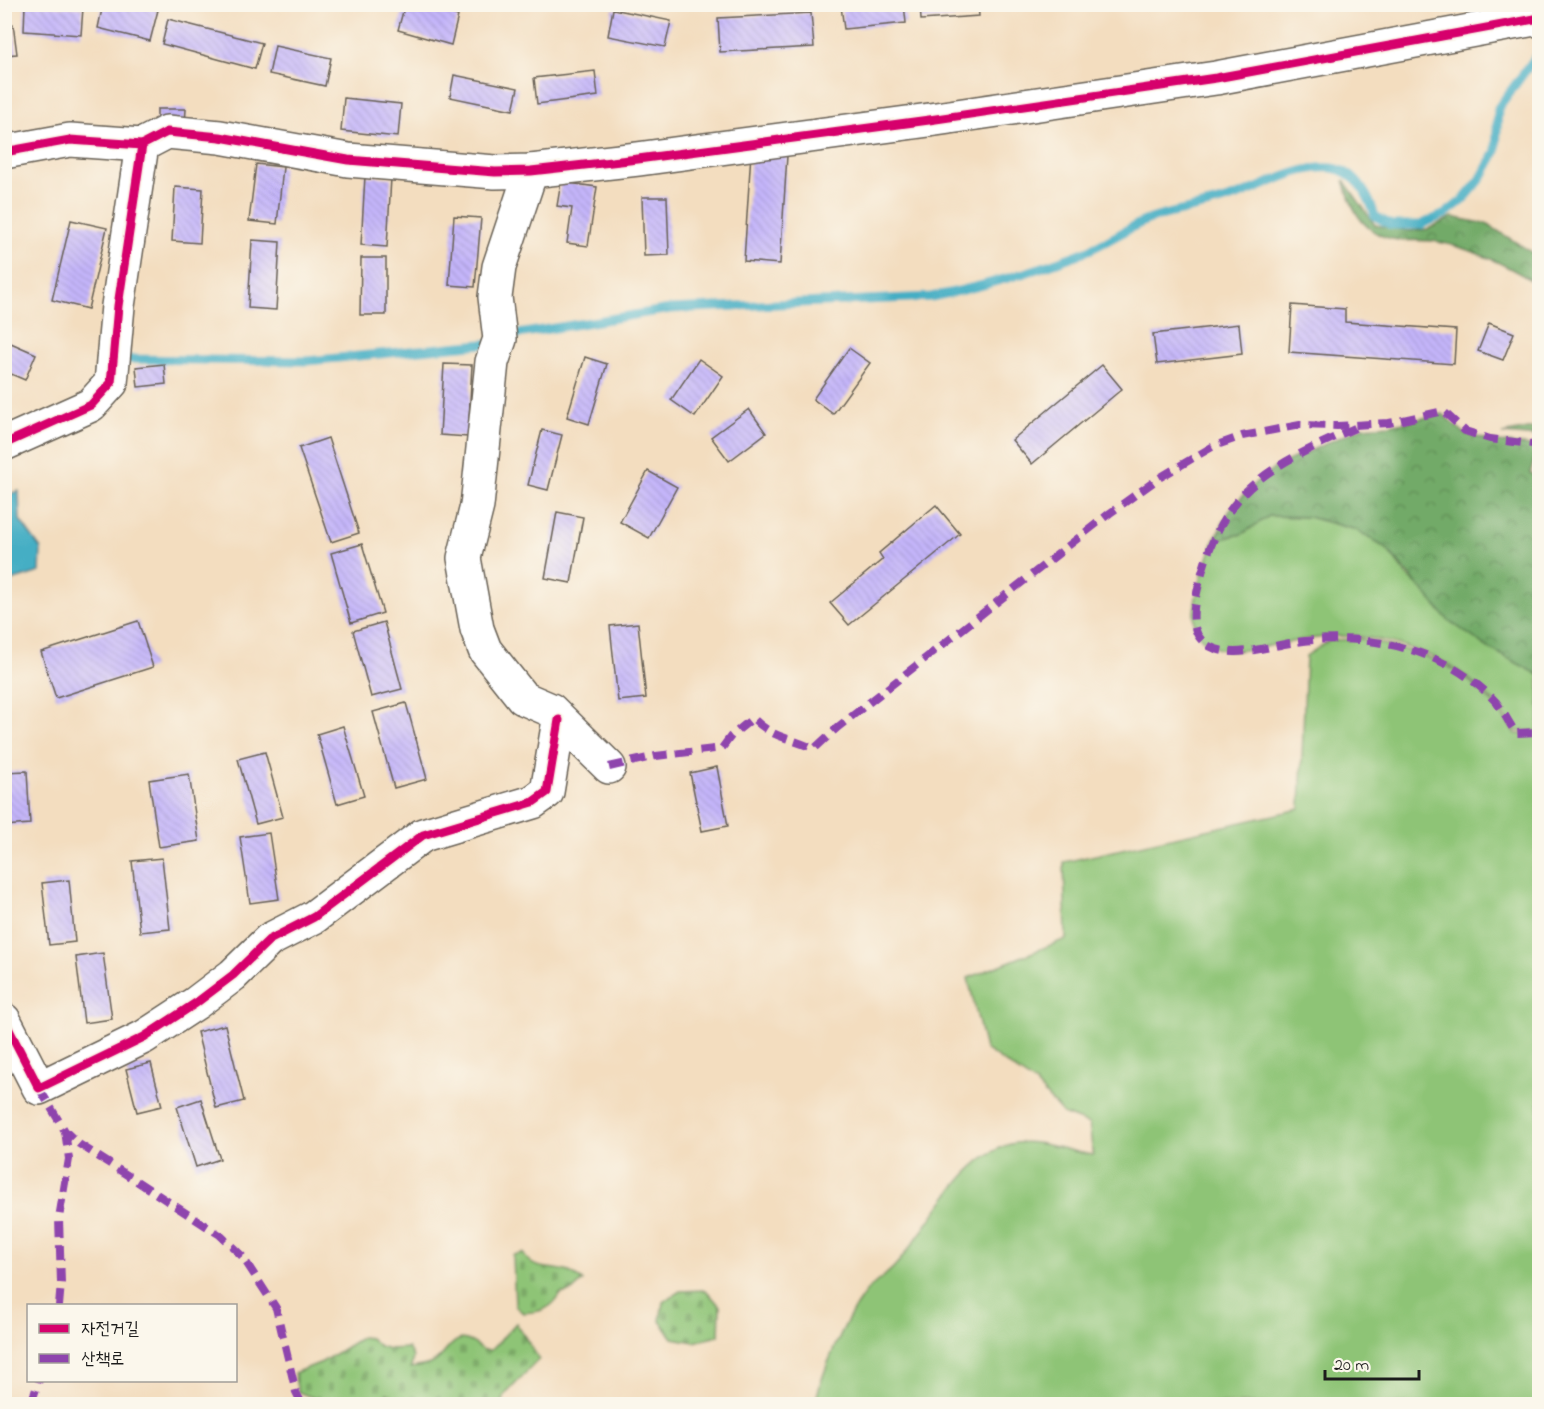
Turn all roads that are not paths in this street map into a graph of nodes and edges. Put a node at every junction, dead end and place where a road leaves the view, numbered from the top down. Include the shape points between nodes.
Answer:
1 (1539, 18) edge
2 (142, 146) junction
3 (4, 152) edge
4 (531, 171) junction
5 (4, 444) edge
6 (559, 720) junction
7 (609, 767) dead end
8 (4, 1020) edge

1 - 4 street via 1216,78 930,120
2 - 3 street via 70,140
2 - 4 street via 167,132 220,137 348,160 495,172
2 - 5 street via 118,306 111,383 92,405
4 - 6 street via 499,267 495,297 500,339 492,362 477,506 464,558 477,629 485,650 523,698 551,710
6 - 7 street
6 - 8 street via 547,792 533,801 423,835 314,917 269,940 234,975 144,1037 39,1088

